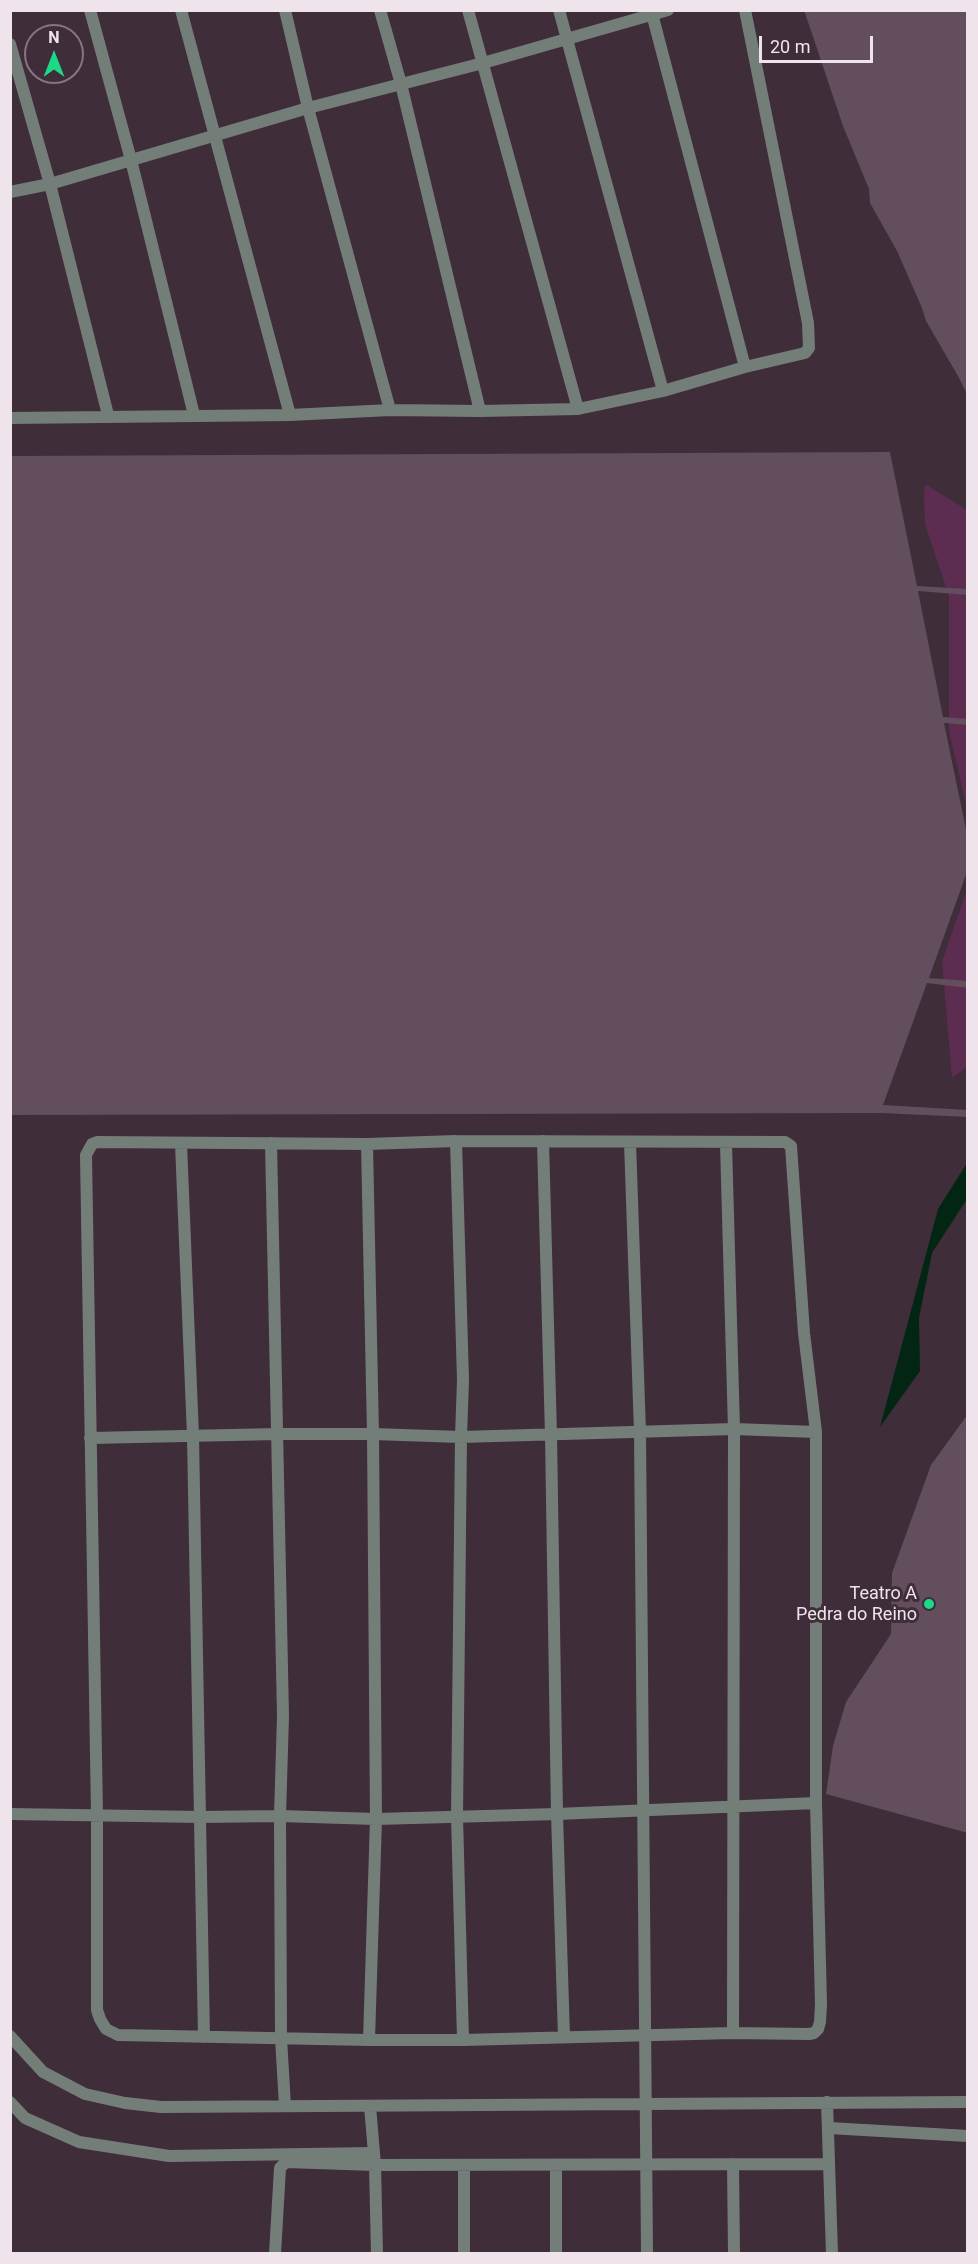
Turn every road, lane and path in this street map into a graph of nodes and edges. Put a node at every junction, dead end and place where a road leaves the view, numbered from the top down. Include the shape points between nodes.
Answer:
1 (90, 10) edge
2 (181, 10) edge
3 (285, 10) edge
4 (380, 10) edge
5 (468, 10) edge
6 (559, 10) edge
7 (668, 10) edge
8 (745, 10) edge
9 (652, 12) edge
10 (567, 38) junction
11 (10, 44) edge
12 (483, 63) junction
13 (402, 84) junction
14 (308, 108) junction
15 (216, 136) junction
16 (131, 160) junction
17 (50, 184) junction
18 (10, 192) edge
19 (745, 367) junction
20 (663, 391) junction
21 (578, 409) junction
22 (390, 410) junction
23 (480, 411) junction
24 (108, 415) junction
25 (194, 415) junction
26 (290, 415) junction
27 (10, 418) edge
28 (456, 1141) junction
29 (543, 1141) junction
30 (630, 1142) junction
31 (272, 1143) junction
32 (181, 1144) junction
33 (367, 1144) junction
34 (726, 1144) junction
35 (734, 1429) junction
36 (640, 1432) junction
37 (816, 1432) junction
38 (278, 1434) junction
39 (373, 1434) junction
40 (551, 1435) junction
41 (193, 1436) junction
42 (460, 1437) junction
43 (90, 1438) junction
44 (816, 1803) junction
45 (733, 1807) junction
46 (643, 1810) junction
47 (10, 1814) edge
48 (557, 1814) junction
49 (97, 1815) junction
50 (280, 1816) junction
51 (457, 1816) junction
52 (201, 1817) junction
53 (376, 1819) junction
54 (733, 2033) junction
55 (646, 2034) junction
56 (10, 2036) edge
57 (204, 2037) junction
58 (564, 2037) junction
59 (282, 2038) junction
60 (369, 2040) junction
61 (463, 2040) junction
62 (10, 2102) edge
63 (827, 2102) junction
64 (968, 2102) edge
65 (645, 2105) junction
66 (285, 2106) junction
67 (370, 2106) junction
68 (829, 2128) junction
69 (968, 2136) edge
70 (374, 2159) junction
71 (647, 2164) junction
72 (733, 2164) junction
73 (829, 2164) junction
74 (464, 2165) junction
75 (556, 2165) junction
76 (275, 2253) edge
77 (377, 2253) edge
78 (464, 2253) edge
79 (555, 2253) edge
80 (647, 2253) edge
81 (734, 2253) edge
82 (832, 2253) edge

1 - 16 street
2 - 15 street
3 - 14 street
4 - 13 street
5 - 12 street
6 - 10 street
7 - 9 street
8 - 19 street via 810,339 806,353
9 - 10 street
9 - 19 street
10 - 12 street
10 - 20 street
11 - 17 street
12 - 13 street
12 - 21 street
13 - 14 street
13 - 23 street
14 - 15 street
14 - 22 street
15 - 16 street
15 - 26 street
16 - 17 street
16 - 25 street
17 - 18 street
17 - 24 street
19 - 20 street
20 - 21 street
21 - 23 street
22 - 23 street
22 - 26 street
24 - 25 street
24 - 27 street
25 - 26 street
28 - 29 street
28 - 33 street
28 - 42 street via 463,1380
29 - 30 street
29 - 40 street
30 - 34 street
30 - 36 street
31 - 32 street
31 - 33 street
31 - 38 street
32 - 41 street
32 - 43 street via 97,1142 86,1155
33 - 39 street
34 - 35 street
34 - 37 street via 785,1142 791,1146 804,1333
35 - 36 street
35 - 37 street
35 - 45 street
36 - 40 street
36 - 46 street
37 - 44 street
38 - 39 street
38 - 41 street
38 - 50 street via 283,1716
39 - 42 street
39 - 53 street
40 - 42 street
40 - 48 street
41 - 43 street
41 - 52 street
42 - 51 street
43 - 49 street
44 - 45 street
44 - 54 street via 821,2004 818,2030 809,2034
45 - 46 street
45 - 54 street
46 - 48 street
46 - 55 street
47 - 49 street
48 - 51 street
48 - 58 street
49 - 52 street
49 - 57 street via 100,2019 106,2029 117,2035
50 - 52 street
50 - 53 street
50 - 59 street
51 - 53 street
51 - 61 street
52 - 57 street
53 - 60 street
54 - 55 street
55 - 58 street
55 - 65 street
56 - 66 street via 43,2072 86,2094 161,2107
57 - 59 street
58 - 61 street
59 - 60 street
59 - 66 street
60 - 61 street
62 - 70 street via 25,2118 79,2142 169,2156
63 - 64 street
63 - 65 street
63 - 68 street
65 - 67 street
65 - 71 street
66 - 67 street
67 - 70 street
68 - 69 street
68 - 73 street
70 - 74 street
70 - 76 street via 283,2163
70 - 77 street
71 - 72 street
71 - 75 street
71 - 80 street
72 - 73 street
72 - 81 street
73 - 82 street
74 - 75 street
74 - 78 street
75 - 79 street

